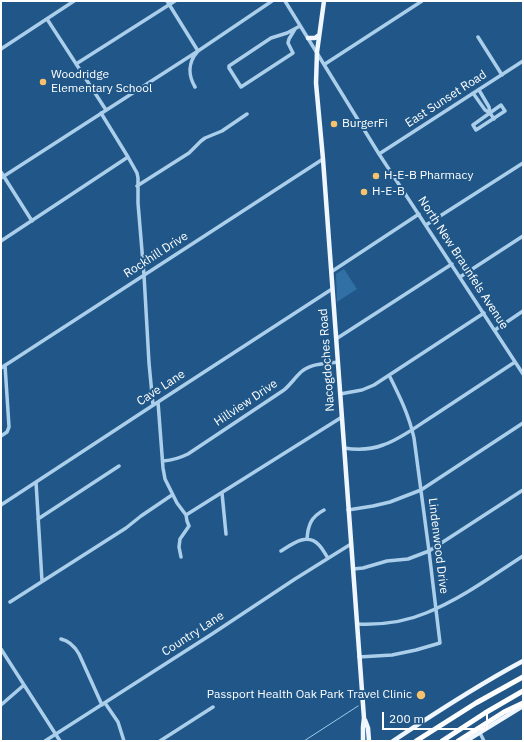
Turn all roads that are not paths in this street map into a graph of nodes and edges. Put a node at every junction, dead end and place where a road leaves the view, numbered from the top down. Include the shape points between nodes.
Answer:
1 (74, 1) edge
2 (175, 1) edge
3 (272, 1) edge
4 (285, 1) edge
5 (324, 1) edge
6 (422, 1) edge
7 (168, 3) edge
8 (47, 19) junction
9 (300, 26) junction
10 (295, 29) junction
11 (320, 35) junction
12 (478, 37) dead end
13 (308, 38) junction
14 (1, 49) edge
15 (198, 51) junction
16 (317, 52) junction
17 (523, 61) edge
18 (76, 64) junction
19 (325, 64) junction
20 (502, 75) junction
21 (195, 87) dead end
22 (479, 90) junction
23 (473, 93) junction
24 (486, 102) junction
25 (482, 105) junction
26 (106, 110) junction
27 (101, 113) junction
28 (490, 113) junction
29 (247, 114) dead end
30 (494, 119) junction
31 (479, 120) junction
32 (484, 125) junction
33 (379, 154) junction
34 (128, 157) junction
35 (323, 159) junction
36 (523, 163) edge
37 (2, 176) edge
38 (137, 186) junction
39 (419, 214) junction
40 (32, 220) junction
41 (426, 225) junction
42 (523, 236) edge
43 (1, 241) edge
44 (452, 264) junction
45 (331, 272) junction
46 (144, 275) junction
47 (460, 277) junction
48 (332, 289) junction
49 (523, 311) edge
50 (484, 313) junction
51 (495, 330) junction
52 (336, 339) junction
53 (338, 362) junction
54 (515, 362) junction
55 (5, 366) junction
56 (1, 368) edge
57 (523, 374) edge
58 (389, 375) junction
59 (340, 394) junction
60 (158, 402) junction
61 (153, 405) junction
62 (342, 417) junction
63 (523, 423) edge
64 (412, 429) junction
65 (1, 436) edge
66 (344, 448) junction
67 (163, 461) junction
68 (119, 466) dead end
69 (36, 482) junction
70 (421, 490) junction
71 (523, 490) edge
72 (222, 493) junction
73 (172, 495) junction
74 (1, 505) edge
75 (324, 510) dead end
76 (348, 510) junction
77 (186, 515) junction
78 (38, 519) junction
79 (226, 534) dead end
80 (307, 539) junction
81 (351, 544) junction
82 (281, 551) dead end
83 (429, 551) junction
84 (523, 556) edge
85 (181, 557) dead end
86 (328, 558) junction
87 (353, 569) junction
88 (42, 581) junction
89 (10, 602) dead end
90 (435, 609) junction
91 (357, 624) junction
92 (61, 639) dead end
93 (1, 649) edge
94 (359, 657) junction
95 (523, 661) edge
96 (523, 677) edge
97 (24, 685) junction
98 (523, 691) edge
99 (104, 704) junction
100 (523, 704) edge
101 (1, 705) edge
102 (213, 707) dead end
103 (364, 718) junction
104 (480, 732) junction
105 (56, 734) junction
106 (368, 738) edge
107 (46, 741) edge
108 (60, 741) edge
109 (124, 741) edge
110 (160, 741) edge
111 (363, 741) edge
112 (372, 741) edge
113 (393, 741) edge
114 (416, 741) edge
115 (442, 741) edge
116 (458, 741) edge
117 (466, 741) edge
118 (484, 741) edge

1 - 8 street
2 - 7 street
3 - 15 street
4 - 9 street, North New Braunfels Avenue
5 - 11 main road, Nacogdoches Road
6 - 19 street
7 - 15 street
7 - 18 street
8 - 14 street
8 - 18 street
9 - 10 street
9 - 13 street, North New Braunfels Avenue
10 - 10 street via 272,38 229,66 241,87 293,53 288,43
11 - 13 main road
11 - 16 main road, Nacogdoches Road
12 - 20 street
13 - 16 street, North New Braunfels Avenue
15 - 21 street via 192,59 190,68
15 - 26 street
16 - 19 street, North New Braunfels Avenue
16 - 35 main road, Nacogdoches Road via 316,83
17 - 20 street, East Sunset Road
18 - 26 street
19 - 33 street, North New Braunfels Avenue
20 - 22 street, East Sunset Road
22 - 23 street, East Sunset Road
22 - 24 street
23 - 25 street
23 - 33 street, East Sunset Road
24 - 25 street
24 - 28 street
25 - 28 street
26 - 27 street
27 - 34 street
27 - 37 street
28 - 30 street
28 - 30 street via 501,105 505,111
28 - 31 street
29 - 38 street via 222,131 205,138 189,153
30 - 32 street
31 - 32 street
31 - 32 street via 473,124 476,130
33 - 39 street, North New Braunfels Avenue
34 - 38 street via 137,173
34 - 40 street
35 - 45 main road, Nacogdoches Road
35 - 46 street, Rockhill Drive
36 - 41 street
37 - 40 street
38 - 46 street
39 - 41 street, North New Braunfels Avenue
39 - 45 street
40 - 43 street
41 - 44 street, North New Braunfels Avenue
42 - 47 street
44 - 47 street, North New Braunfels Avenue
44 - 52 street
45 - 48 main road, Nacogdoches Road
46 - 55 street, Rockhill Drive
46 - 61 street
47 - 50 street, North New Braunfels Avenue
48 - 52 main road, Nacogdoches Road
48 - 60 street, Cave Lane
49 - 51 street
50 - 51 street, North New Braunfels Avenue
50 - 58 street
51 - 54 street, North New Braunfels Avenue
52 - 53 main road, Nacogdoches Road
53 - 59 main road, Nacogdoches Road
53 - 67 street, Hillview Drive via 308,367 284,390 188,454 174,460
54 - 57 street, North New Braunfels Avenue
54 - 64 street
55 - 56 street, Rockhill Drive
55 - 65 street via 10,427
58 - 59 street via 368,388
58 - 64 street, Lindenwood Drive via 401,398
59 - 62 main road, Nacogdoches Road
60 - 61 street, Cave Lane
60 - 67 street
61 - 69 street, Cave Lane
62 - 66 main road, Nacogdoches Road
62 - 72 street
63 - 70 street
64 - 66 street via 392,442 377,447
64 - 70 street, Lindenwood Drive
66 - 76 main road, Nacogdoches Road
67 - 73 street via 165,479
68 - 78 street
69 - 74 street, Cave Lane
69 - 78 street
70 - 76 street via 390,502
70 - 83 street, Lindenwood Drive
71 - 83 street
72 - 77 street
72 - 79 street
73 - 77 street
73 - 88 street via 126,528
75 - 80 street via 312,519
76 - 81 main road, Nacogdoches Road
77 - 85 street via 189,528 180,539
78 - 88 street
80 - 82 street via 301,539
80 - 86 street via 320,545
81 - 86 street, Country Lane
81 - 87 main road, Nacogdoches Road
83 - 87 street via 408,559
83 - 90 street, Lindenwood Drive
84 - 90 street
86 - 99 street, Country Lane
87 - 91 main road, Nacogdoches Road
88 - 89 street
90 - 91 street via 387,623
90 - 94 street, Lindenwood Drive via 440,643 392,655
91 - 94 main road, Nacogdoches Road
92 - 99 street via 68,641 79,654
93 - 97 street
94 - 103 main road, Nacogdoches Road
95 - 113 main road
96 - 114 highway
97 - 101 street
97 - 105 street
98 - 115 highway
99 - 105 street, Country Lane
99 - 109 street via 118,722
100 - 104 main road
100 - 116 highway via 504,712
102 - 110 street
103 - 106 main road, Nacogdoches Road
103 - 111 main road, Nacogdoches Road
104 - 117 main road
104 - 118 street
105 - 107 street, Country Lane
105 - 108 street
106 - 112 main road

